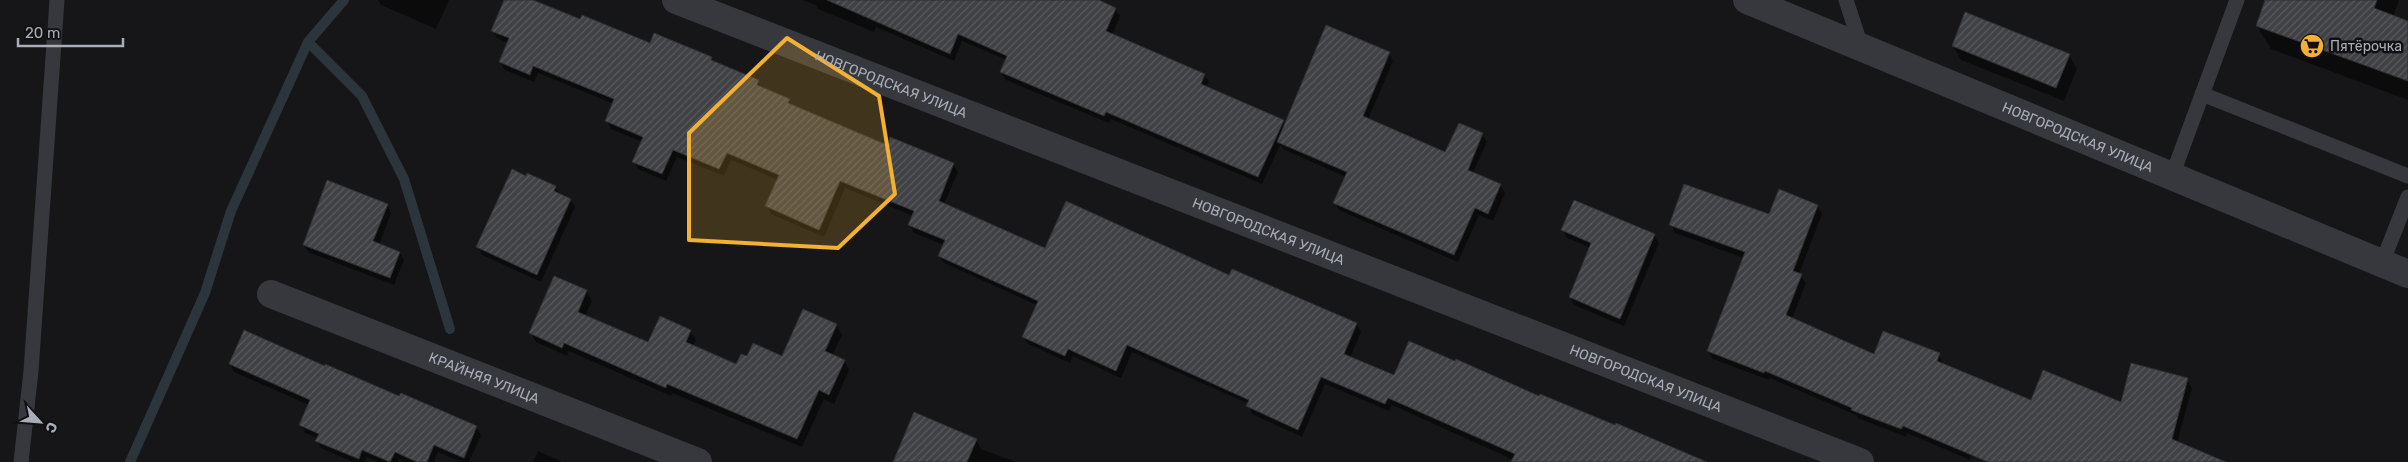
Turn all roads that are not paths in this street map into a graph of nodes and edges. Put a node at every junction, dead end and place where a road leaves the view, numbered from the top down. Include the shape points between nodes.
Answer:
1 (57, 0) edge
2 (676, 0) edge
3 (1747, 0) edge
4 (1846, 0) edge
5 (2237, 0) edge
6 (1861, 46) junction
7 (2202, 94) junction
8 (2172, 176) junction
9 (2408, 176) edge
10 (2408, 197) edge
11 (2382, 263) junction
12 (2408, 274) edge
13 (271, 294) dead end
14 (21, 462) edge
15 (698, 462) edge
16 (1860, 462) edge

1 - 14 lane via 31,371
2 - 16 street, НОВГОРОДСКАЯ УЛИЦА
3 - 6 street, НОВГОРОДСКАЯ УЛИЦА
4 - 6 lane
5 - 7 lane
6 - 8 street, НОВГОРОДСКАЯ УЛИЦА
7 - 8 lane
7 - 9 lane
8 - 11 street, НОВГОРОДСКАЯ УЛИЦА
10 - 11 lane
11 - 12 street, НОВГОРОДСКАЯ УЛИЦА
13 - 15 street, КРАЙНЯЯ УЛИЦА

